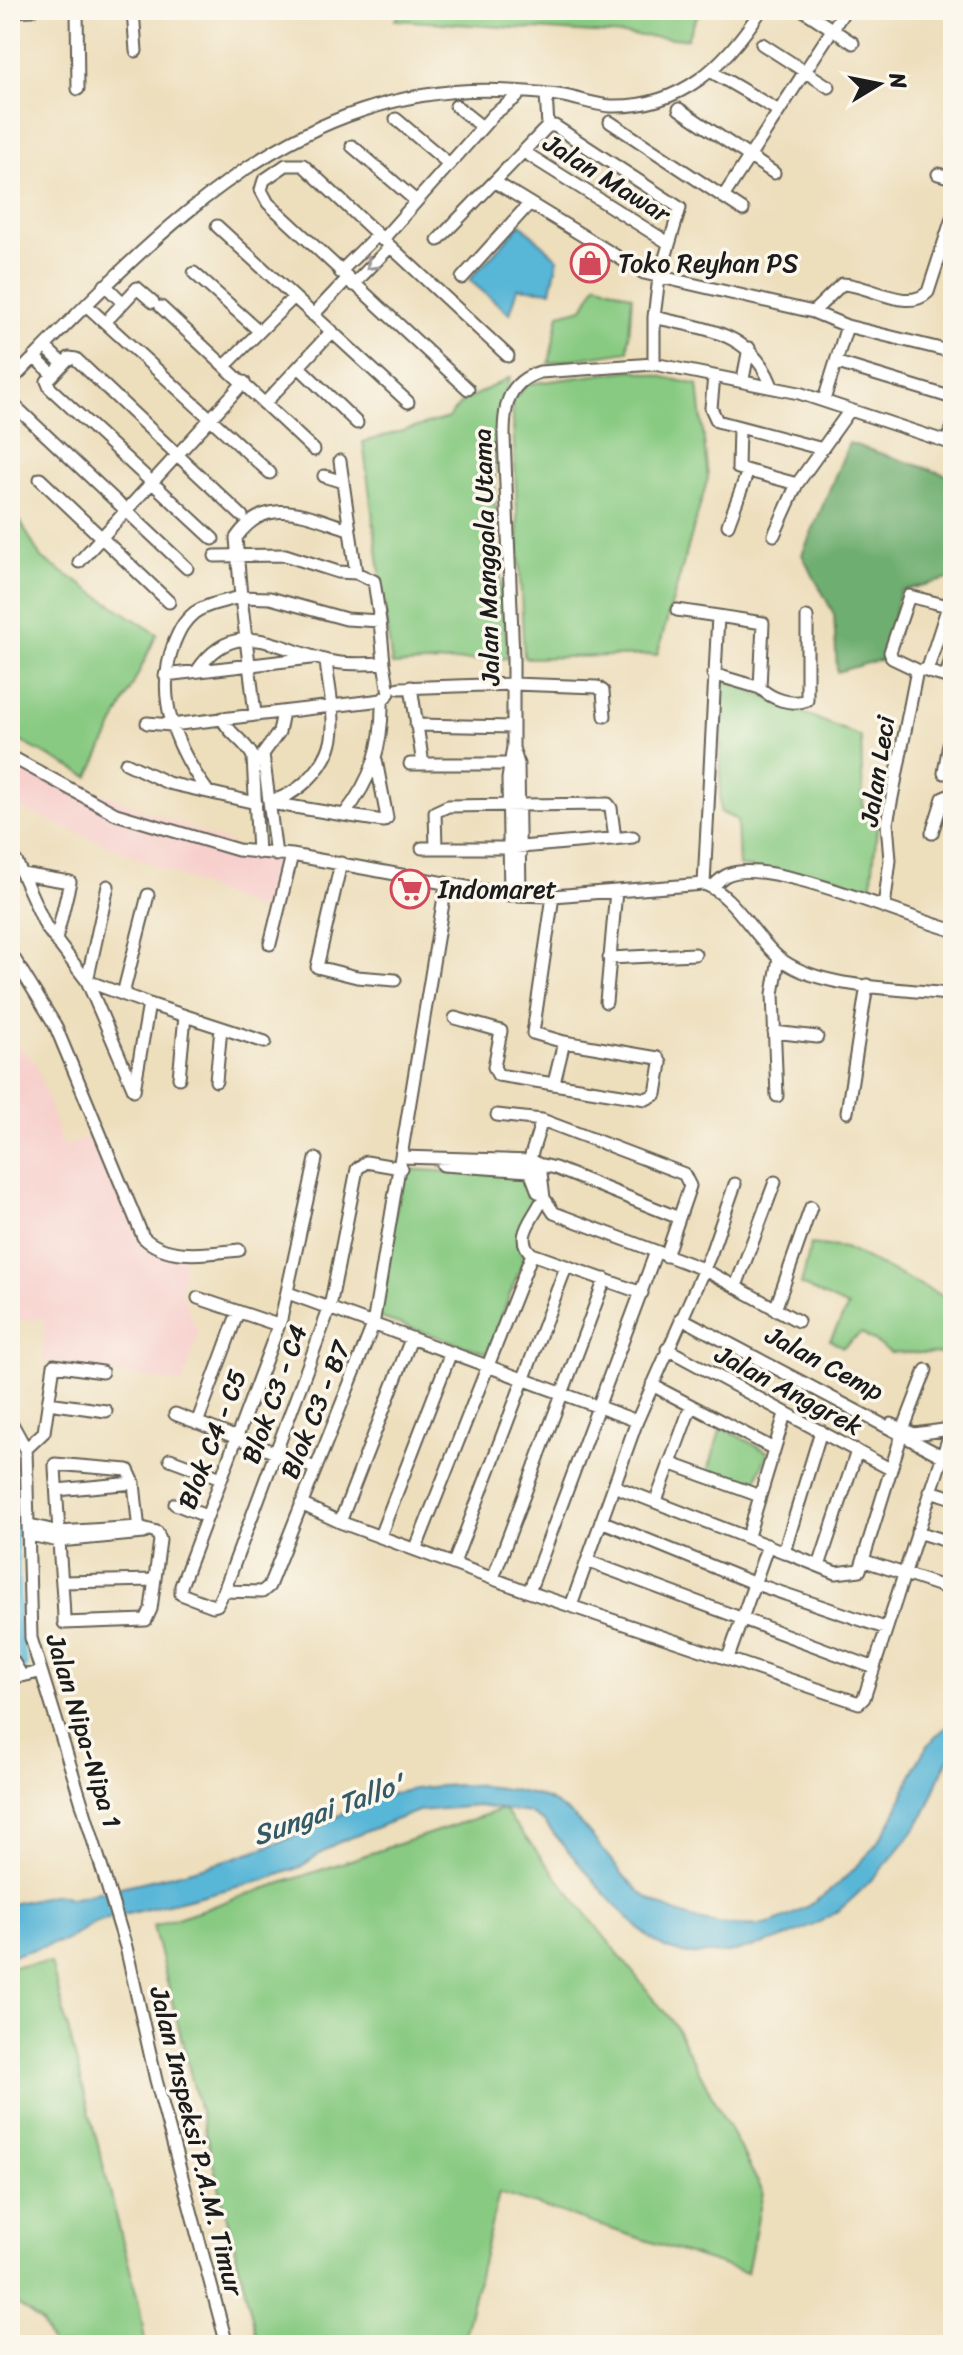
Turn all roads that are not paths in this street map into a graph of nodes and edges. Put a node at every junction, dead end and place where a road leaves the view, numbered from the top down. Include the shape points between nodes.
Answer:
1 (32, 10) edge
2 (77, 10) edge
3 (133, 10) edge
4 (761, 10) edge
5 (803, 10) edge
6 (845, 10) edge
7 (10, 11) edge
8 (833, 29) junction
9 (853, 43) dead end
10 (762, 44) dead end
11 (136, 51) dead end
12 (805, 71) junction
13 (712, 72) junction
14 (829, 87) dead end
15 (78, 89) dead end
16 (546, 94) junction
17 (517, 97) dead end
18 (456, 106) dead end
19 (679, 109) dead end
20 (779, 111) junction
21 (396, 119) dead end
22 (610, 122) dead end
23 (548, 126) junction
24 (482, 127) junction
25 (352, 146) dead end
26 (524, 152) junction
27 (752, 157) junction
28 (261, 161) junction
29 (448, 163) junction
30 (272, 173) junction
31 (774, 173) dead end
32 (938, 174) dead end
33 (953, 178) edge
34 (495, 182) junction
35 (723, 197) junction
36 (416, 201) junction
37 (529, 204) junction
38 (743, 210) dead end
39 (953, 215) edge
40 (217, 226) dead end
41 (438, 240) dead end
42 (383, 241) junction
43 (667, 242) junction
44 (194, 273) dead end
45 (462, 278) dead end
46 (659, 278) junction
47 (347, 279) junction
48 (105, 285) junction
49 (294, 297) junction
50 (123, 303) junction
51 (87, 306) junction
52 (813, 312) junction
53 (313, 315) junction
54 (111, 316) dead end
55 (654, 317) junction
56 (847, 326) junction
57 (258, 330) junction
58 (332, 331) junction
59 (45, 347) junction
60 (749, 348) junction
61 (953, 352) edge
62 (508, 356) dead end
63 (34, 357) junction
64 (838, 363) junction
65 (63, 364) junction
66 (654, 364) junction
67 (226, 365) junction
68 (300, 368) junction
69 (53, 375) junction
70 (714, 376) junction
71 (743, 379) junction
72 (10, 382) edge
73 (244, 382) junction
74 (772, 386) junction
75 (468, 389) dead end
76 (953, 398) edge
77 (824, 400) junction
78 (266, 402) junction
79 (408, 402) dead end
80 (15, 406) dead end
81 (850, 410) junction
82 (209, 420) junction
83 (357, 423) dead end
84 (953, 426) edge
85 (739, 427) junction
86 (950, 442) edge
87 (819, 448) junction
88 (314, 450) dead end
89 (177, 455) junction
90 (340, 461) dead end
91 (748, 471) junction
92 (270, 473) dead end
93 (324, 476) dead end
94 (40, 479) dead end
95 (343, 482) junction
96 (152, 483) junction
97 (797, 484) junction
98 (127, 511) junction
99 (242, 516) dead end
100 (728, 525) dead end
101 (349, 529) junction
102 (774, 535) dead end
103 (102, 537) junction
104 (213, 539) dead end
105 (236, 553) junction
106 (215, 556) dead end
107 (79, 562) dead end
108 (187, 568) dead end
109 (356, 573) junction
110 (241, 597) junction
111 (950, 600) edge
112 (169, 602) dead end
113 (677, 610) dead end
114 (718, 616) junction
115 (807, 617) dead end
116 (380, 621) junction
117 (245, 639) junction
118 (953, 651) edge
119 (320, 659) junction
120 (384, 663) junction
121 (249, 665) junction
122 (922, 670) junction
123 (197, 671) junction
124 (713, 674) junction
125 (165, 675) junction
126 (949, 678) edge
127 (513, 684) junction
128 (760, 688) junction
129 (382, 700) junction
130 (330, 706) junction
131 (283, 712) junction
132 (255, 714) junction
133 (605, 716) dead end
134 (222, 718) junction
135 (953, 720) edge
136 (147, 723) dead end
137 (171, 725) junction
138 (416, 725) junction
139 (513, 727) junction
140 (10, 756) edge
141 (376, 759) junction
142 (126, 763) dead end
143 (513, 764) junction
144 (944, 773) dead end
145 (208, 792) junction
146 (953, 794) edge
147 (270, 802) junction
148 (256, 803) junction
149 (513, 806) junction
150 (344, 815) junction
151 (932, 833) dead end
152 (633, 837) dead end
153 (615, 839) junction
154 (422, 848) dead end
155 (436, 848) junction
156 (514, 848) junction
157 (258, 853) junction
158 (276, 855) junction
159 (292, 855) junction
160 (10, 859) edge
161 (341, 863) junction
162 (22, 874) junction
163 (446, 885) junction
164 (708, 885) junction
165 (108, 886) dead end
166 (616, 891) junction
167 (148, 895) dead end
168 (515, 895) junction
169 (553, 896) junction
170 (884, 907) junction
171 (953, 930) edge
172 (56, 940) junction
173 (270, 944) dead end
174 (10, 952) edge
175 (695, 954) dead end
176 (609, 958) junction
177 (779, 958) junction
178 (395, 980) dead end
179 (87, 981) junction
180 (867, 985) junction
181 (123, 994) junction
182 (953, 995) edge
183 (606, 1002) dead end
184 (149, 1004) junction
185 (185, 1016) junction
186 (455, 1018) dead end
187 (221, 1028) junction
188 (774, 1032) junction
189 (817, 1037) dead end
190 (265, 1042) dead end
191 (564, 1042) junction
192 (179, 1078) dead end
193 (216, 1081) dead end
194 (554, 1083) junction
195 (777, 1096) dead end
196 (847, 1112) dead end
197 (497, 1115) dead end
198 (542, 1120) junction
199 (316, 1159) dead end
200 (401, 1163) junction
201 (532, 1167) junction
202 (775, 1182) dead end
203 (735, 1184) dead end
204 (540, 1204) junction
205 (811, 1207) dead end
206 (679, 1218) junction
207 (239, 1250) dead end
208 (532, 1254) junction
209 (660, 1257) junction
210 (566, 1267) junction
211 (704, 1274) junction
212 (605, 1279) junction
213 (736, 1286) junction
214 (288, 1293) junction
215 (642, 1293) junction
216 (198, 1298) dead end
217 (330, 1307) junction
218 (775, 1310) junction
219 (238, 1312) junction
220 (682, 1314) junction
221 (798, 1321) dead end
222 (278, 1325) junction
223 (373, 1325) junction
224 (411, 1339) junction
225 (667, 1349) junction
226 (451, 1352) junction
227 (486, 1365) junction
228 (926, 1370) dead end
229 (102, 1372) dead end
230 (524, 1379) junction
231 (652, 1385) junction
232 (561, 1392) junction
233 (48, 1403) junction
234 (691, 1406) junction
235 (599, 1408) junction
236 (106, 1411) dead end
237 (175, 1414) dead end
238 (785, 1414) junction
239 (10, 1420) edge
240 (637, 1421) junction
241 (197, 1423) junction
242 (952, 1427) edge
243 (821, 1431) junction
244 (902, 1433) junction
245 (236, 1437) junction
246 (26, 1449) junction
247 (774, 1449) junction
248 (857, 1451) junction
249 (275, 1453) junction
250 (170, 1459) dead end
251 (947, 1461) edge
252 (669, 1463) junction
253 (315, 1468) junction
254 (890, 1469) junction
255 (221, 1478) junction
256 (134, 1483) junction
257 (614, 1486) junction
258 (57, 1490) junction
259 (930, 1491) junction
260 (760, 1496) junction
261 (953, 1498) edge
262 (656, 1501) junction
263 (175, 1504) dead end
264 (299, 1508) junction
265 (206, 1516) junction
266 (601, 1521) junction
267 (340, 1522) junction
268 (30, 1530) junction
269 (142, 1532) junction
270 (917, 1532) junction
271 (59, 1536) junction
272 (380, 1536) junction
273 (748, 1536) junction
274 (953, 1543) edge
275 (764, 1544) junction
276 (416, 1548) junction
277 (784, 1552) junction
278 (587, 1561) junction
279 (865, 1561) junction
280 (454, 1563) junction
281 (819, 1566) junction
282 (904, 1574) junction
283 (493, 1578) junction
284 (154, 1580) junction
285 (63, 1582) junction
286 (750, 1582) junction
287 (953, 1590) edge
288 (224, 1591) junction
289 (529, 1592) junction
290 (571, 1606) junction
291 (742, 1618) junction
292 (885, 1628) junction
293 (10, 1656) edge
294 (728, 1658) junction
295 (872, 1667) junction
296 (39, 1672) junction
297 (126, 1947) joint
298 (227, 2345) edge

1 - 7 street
2 - 15 street
3 - 11 street
4 - 13 street
5 - 8 street
6 - 8 street
8 - 9 street
8 - 12 street
10 - 12 street
12 - 14 street
12 - 20 street
13 - 16 street via 645,103 611,106
13 - 20 street
16 - 23 street
16 - 28 street via 476,90 398,101 333,122
17 - 24 street
18 - 24 street
19 - 27 street
20 - 27 street
21 - 29 street
22 - 35 street
23 - 26 street
23 - 43 street via 677,203 680,213
24 - 29 street
25 - 36 street
26 - 34 street
26 - 43 street, Jalan Mawar
27 - 31 street
27 - 35 street
28 - 30 street
28 - 48 street via 196,207
29 - 36 street
30 - 42 street via 299,163
30 - 47 street via 262,184 268,203
32 - 33 street
34 - 37 street
34 - 41 street
35 - 38 street
36 - 42 street
37 - 45 street
37 - 46 street
39 - 52 street via 922,298 910,301 845,284
40 - 49 street
42 -> 47 street
42 - 47 street
42 - 62 street
43 - 46 street
44 - 57 street
46 - 52 street
46 - 55 street
47 - 53 street
47 - 75 street
48 - 50 street
48 - 51 street
49 - 53 street
49 - 57 street
50 - 54 street
50 - 67 street via 137,288
51 - 59 street
51 - 82 street
52 - 56 street
53 - 58 street
55 - 60 street via 731,337
55 - 66 street
56 - 61 street
56 - 64 street
57 - 67 street
58 - 68 street
58 - 79 street
59 - 63 street
59 - 65 street
60 - 71 street
60 - 74 street via 764,365
63 - 69 street
63 - 72 street
64 - 76 street
64 - 77 street
65 - 69 street
65 - 89 street via 76,359
66 - 70 street, Jalan Manggala Utama
66 - 127 street, Jalan Manggala Utama via 540,372 521,380 509,396 504,436
67 - 73 street
68 - 78 street
68 - 83 street
69 - 96 street via 47,381 50,388
70 - 71 street, Jalan Manggala Utama
70 - 85 street via 714,417
71 - 74 street, Jalan Manggala Utama
73 - 78 street
73 - 82 street
74 - 77 street, Jalan Manggala Utama
77 - 81 street, Jalan Manggala Utama
78 - 88 street
80 - 98 street
81 - 86 street, Jalan Manggala Utama
81 - 87 street
82 - 89 street
82 - 92 street
84 - 86 street
85 - 87 street
85 - 91 street via 736,465
87 - 97 street
89 - 96 street
89 - 99 street
90 - 95 street
91 - 97 street
91 - 100 street
93 - 95 street
94 - 103 street
95 - 101 street
96 - 98 street
96 - 104 street
97 - 102 street
98 - 103 street
98 - 108 street
101 - 105 street via 274,510 239,534
101 - 109 street
103 - 107 street
103 - 112 street
105 - 106 street
105 - 109 street via 285,555
105 - 110 street
109 - 116 street via 374,581
110 - 116 street
110 - 117 street
110 - 125 street via 201,609 186,620
111 - 122 street, Jalan Leci
111 - 122 street via 909,596 890,652 892,658
113 - 114 street
114 - 124 street
114 - 128 street via 763,623
115 - 128 street via 807,700 797,703 769,696
116 - 120 street
117 - 119 street via 259,638
117 - 121 street
117 - 123 street via 219,649
118 - 126 street
119 - 120 street
119 - 121 street
119 - 130 street
120 - 129 street via 389,693
121 - 123 street
121 - 132 street
122 - 126 street
122 - 170 street, Jalan Leci via 887,823 890,860
123 - 125 street
124 - 128 street
124 - 164 street
125 - 137 street
127 - 133 street via 597,687 603,691
127 - 138 street via 405,687
127 - 139 street, Jalan Manggala Utama
129 - 130 street
129 - 141 street
130 - 131 street
130 - 147 street via 332,735 323,758 306,782
131 - 132 street
131 - 147 street via 279,732 263,754
132 - 134 street
134 - 137 street
134 - 148 street via 230,735 251,752
135 - 144 street
136 - 137 street
137 - 145 street via 189,766
138 - 139 street
138 - 143 street via 416,764
139 - 143 street, Jalan Manggala Utama
140 - 157 street via 116,814
141 - 150 street via 366,785
141 - 150 street via 387,818
142 - 145 street via 168,783
143 - 149 street, Jalan Manggala Utama
145 - 148 street
146 - 151 street via 943,798
147 - 150 street
147 - 158 street
148 - 157 street
149 - 153 street via 608,804
149 - 155 street via 448,806 435,811
149 - 156 street, Jalan Manggala Utama
152 - 153 street
153 - 156 street
154 - 155 street
155 - 156 street
156 - 168 street, Jalan Manggala Utama
157 - 158 street
158 - 159 street
159 - 161 street
159 - 173 street
160 - 162 street
161 - 163 street
161 - 178 street via 317,967
162 - 172 street
162 - 172 street via 70,882
163 - 168 street
163 - 200 street, Blok C3 - B7
164 - 166 street
164 - 170 street via 742,872 781,876
164 - 177 street via 725,893 747,927
165 - 179 street
166 - 169 street
166 - 176 street
167 - 181 street
168 - 169 street
169 - 191 street via 532,1029 539,1037
170 - 171 street
172 - 179 street
174 - 207 street via 55,1025 143,1237 155,1247 199,1255
175 - 176 street
176 - 183 street
177 - 180 street via 815,974
177 - 188 street via 773,981
179 - 181 street
179 - 184 street via 134,1090
180 - 182 street
180 - 196 street
181 - 184 street
184 - 185 street
185 - 187 street
185 - 192 street
186 - 194 street via 501,1031 494,1067 498,1075
187 - 190 street
187 - 193 street
188 - 189 street
188 - 195 street
191 - 194 street
191 - 194 street via 658,1058 656,1094 646,1099
197 - 198 street
198 - 201 street
198 - 206 street via 684,1174 690,1186
199 - 214 street, Blok C4 - C5
200 - 201 street
200 - 217 street, Blok C3 - C4 via 363,1163 357,1169
200 - 223 street, Blok C3 - B7
201 - 204 street
201 - 206 street via 555,1168
201 - 209 street via 554,1213
202 - 213 street
203 - 211 street
204 - 208 street via 523,1237
204 - 209 street via 546,1215
205 - 218 street
206 - 209 street
208 - 210 street
208 - 227 street
209 - 211 street
209 - 215 street
210 - 212 street
210 - 230 street
211 - 213 street
211 - 220 street
212 - 215 street
212 - 232 street
213 - 218 street
214 - 217 street
214 - 222 street, Blok C4 - C5
215 - 235 street
216 - 219 street
217 - 223 street
217 - 249 street, Blok C3 - C4
218 - 221 street
219 - 222 street
219 - 241 street
220 - 225 street
220 - 244 street, Jalan Cemp
222 - 245 street, Blok C4 - C5
223 - 224 street
223 - 253 street, Blok C3 - B7
224 - 226 street
224 - 267 street
225 - 231 street
225 - 238 street, Jalan Anggrek
226 - 227 street
226 - 272 street
227 - 230 street
227 - 276 street
228 - 244 street
229 - 233 street via 54,1365
230 - 232 street
230 - 280 street
231 - 234 street
231 - 240 street
232 - 235 street
232 - 283 street
233 - 236 street
233 - 246 street via 44,1432
234 - 247 street
234 - 252 street
235 - 240 street
235 - 289 street
237 - 241 street
238 - 243 street, Jalan Anggrek
238 - 247 street
239 - 246 street, Jalan Nipa-Nipa 1
240 - 257 street
241 - 245 street
242 - 244 street, Jalan Cemp via 922,1435
242 - 251 street
243 - 248 street, Jalan Anggrek
243 - 277 street
244 - 251 street
244 - 254 street
245 - 249 street
245 - 255 street, Blok C4 - C5
246 - 268 street, Jalan Nipa-Nipa 1
247 - 260 street
248 - 254 street, Jalan Anggrek
248 - 281 street
249 - 253 street
249 - 288 street, Blok C3 - C4
250 - 255 street
251 - 259 street
252 - 260 street
252 - 262 street
253 - 264 street, Blok C3 - B7
254 - 279 street
255 - 265 street, Blok C4 - C5
256 - 258 street
256 - 258 street via 128,1470 59,1462
256 - 269 street
257 - 262 street
257 - 266 street
258 - 271 street
259 - 261 street
259 - 270 street
260 - 273 street
262 - 273 street
263 - 265 street
264 - 267 street
264 - 288 street, Blok C3 - B7 via 269,1586 262,1592
265 - 288 street, Blok C4 - C5 via 181,1594 213,1606
266 - 278 street
266 - 286 street
267 - 272 street
268 - 271 street
268 - 296 street, Jalan Nipa-Nipa 1 via 29,1619
269 - 271 street
269 - 284 street via 160,1537
270 - 274 street
270 - 282 street
271 - 285 street
272 - 276 street
273 - 275 street
275 - 277 street
275 - 286 street
276 - 280 street
277 - 281 street
278 - 290 street
278 - 291 street
279 - 281 street via 850,1573
279 - 282 street
280 - 283 street
282 - 287 street
282 - 292 street
283 - 289 street
284 - 285 street
284 - 285 street via 146,1620 68,1626
286 - 291 street
286 - 292 street
289 - 290 street
290 - 294 street
291 - 294 street
291 - 295 street
292 - 295 street
293 - 296 street via 22,1676
294 - 295 street via 854,1703 864,1698
296 - 297 street, Jalan Nipa-Nipa 1
297 - 298 street, Jalan Inspeksi P.A.M. Timur

